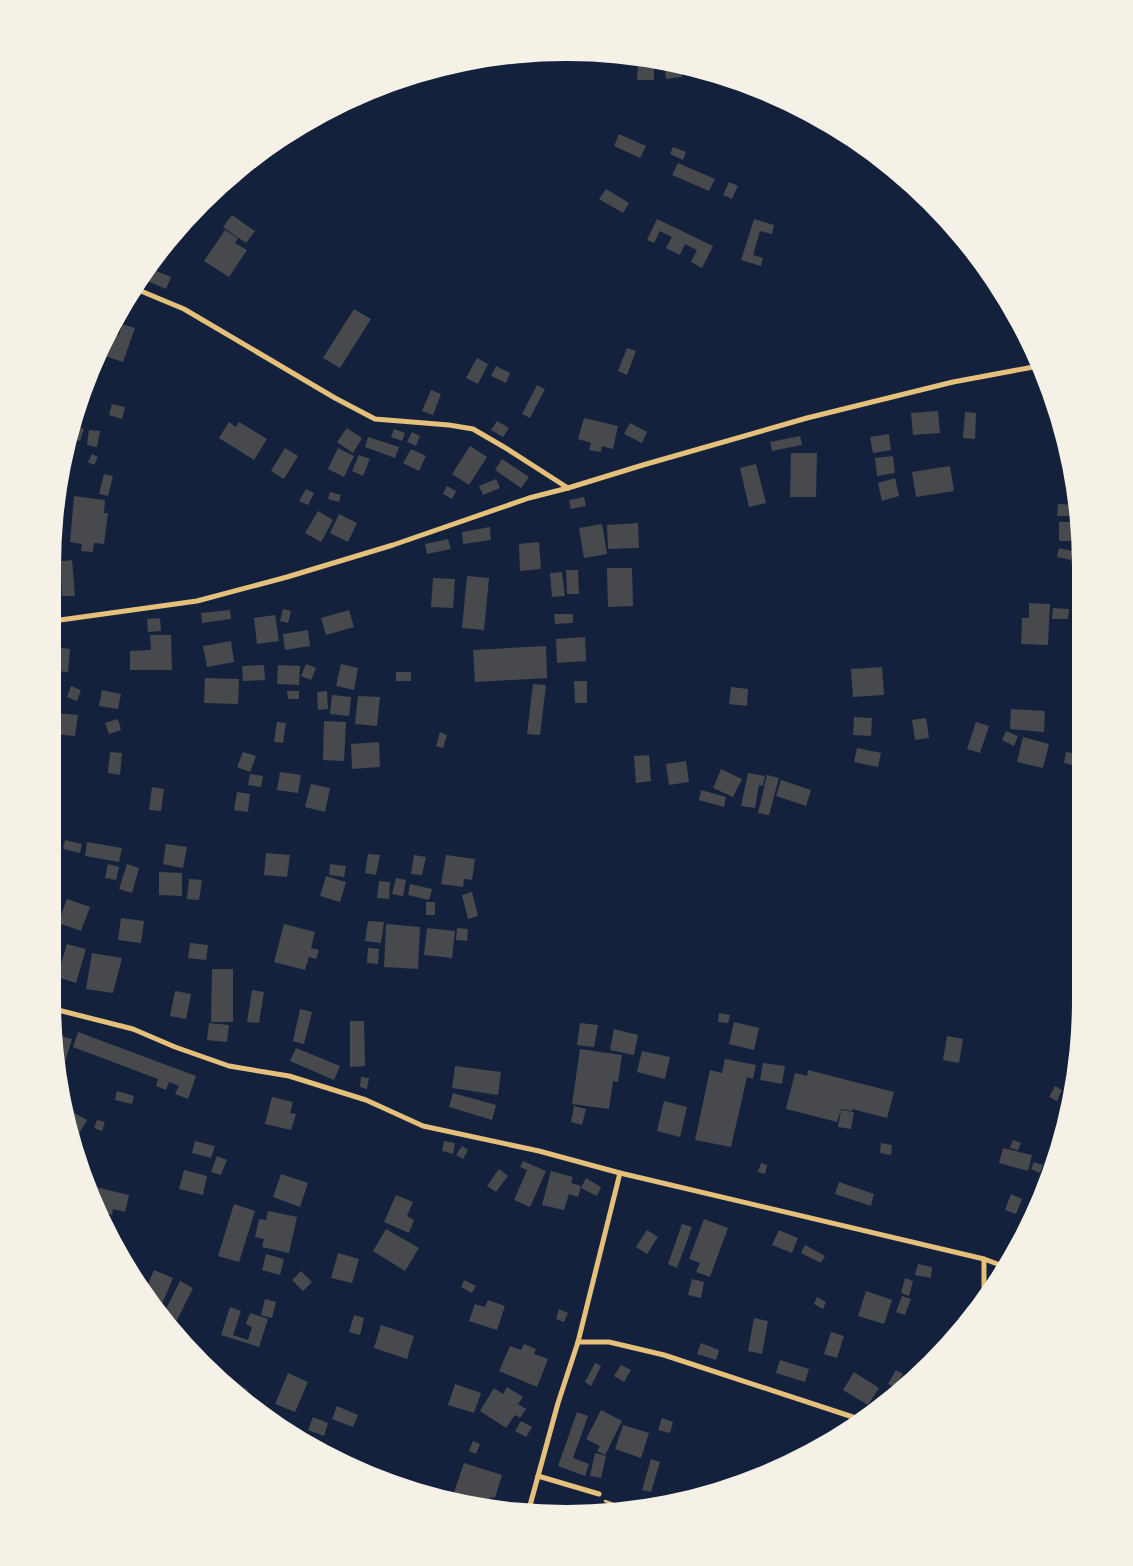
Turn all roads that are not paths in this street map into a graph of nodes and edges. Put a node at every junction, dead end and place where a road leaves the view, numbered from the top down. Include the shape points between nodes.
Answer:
1 (143, 292) edge
2 (1031, 368) edge
3 (568, 488) junction
4 (61, 620) edge
5 (61, 1011) edge
6 (620, 1173) junction
7 (984, 1259) junction
8 (997, 1264) edge
9 (984, 1284) edge
10 (578, 1342) junction
11 (852, 1417) edge
12 (538, 1476) junction
13 (599, 1494) road end
14 (530, 1504) edge

1 - 3 street via 184,309 375,419 473,429
2 - 3 street via 953,382 807,418
3 - 4 street via 287,577 206,598
5 - 6 street via 133,1029 174,1048 229,1066 289,1076 366,1100 423,1126 539,1151
6 - 7 street
6 - 10 street
7 - 8 street
7 - 9 street
10 - 11 street via 609,1342 664,1354
10 - 12 street
12 - 13 street
12 - 14 street

